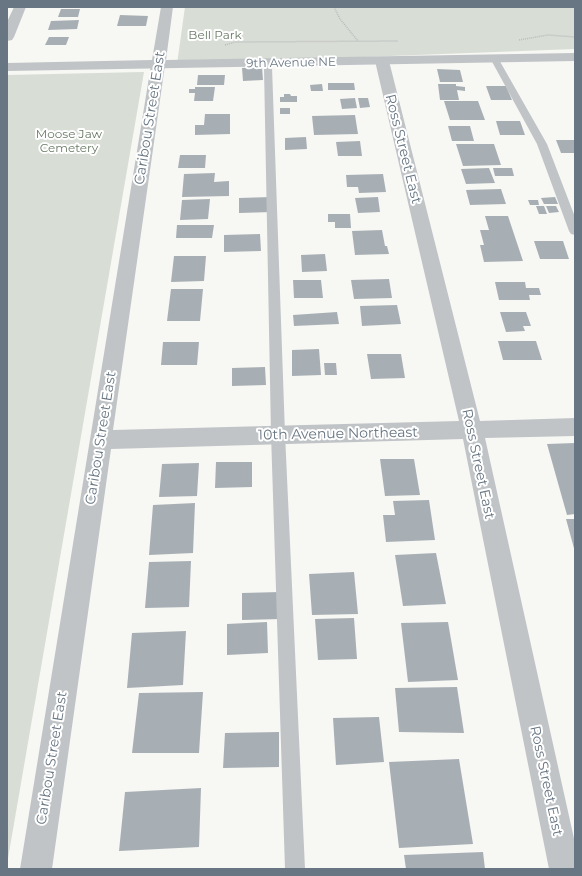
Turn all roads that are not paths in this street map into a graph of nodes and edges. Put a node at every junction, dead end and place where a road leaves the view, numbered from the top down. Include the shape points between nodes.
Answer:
1 (20, 7) edge
2 (167, 7) edge
3 (7, 37) edge
4 (575, 57) edge
5 (494, 58) junction
6 (382, 61) junction
7 (264, 63) junction
8 (158, 65) junction
9 (7, 67) edge
10 (575, 231) edge
11 (575, 428) edge
12 (472, 431) junction
13 (278, 434) junction
14 (100, 440) junction
15 (36, 869) edge
16 (295, 869) edge
17 (565, 869) edge

1 - 3 street
2 - 8 street, Caribou Street East
4 - 5 street, 9th Avenue NE
5 - 6 street, 9th Avenue NE
5 - 10 lane via 542,144
6 - 7 street, 9th Avenue NE
6 - 12 street, Ross Street East
7 - 8 street, 9th Avenue NE
7 - 13 lane via 268,66
8 - 9 street, 9th Avenue NE
8 - 14 street, Caribou Street East
11 - 12 street, 10th Avenue Northeast
12 - 13 street, 10th Avenue Northeast
12 - 17 street, Ross Street East
13 - 14 street, 10th Avenue Northeast
13 - 16 lane
14 - 15 street, Caribou Street East

